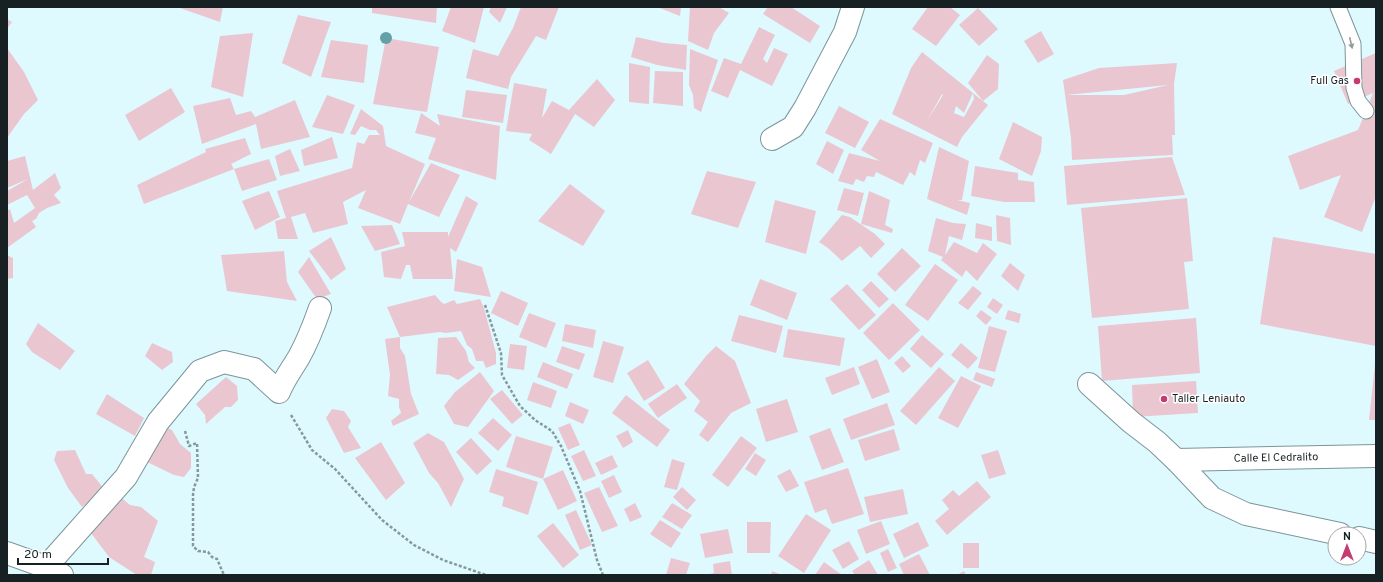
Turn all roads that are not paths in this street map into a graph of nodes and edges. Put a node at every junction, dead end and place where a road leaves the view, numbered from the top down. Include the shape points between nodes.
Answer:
1 (853, 7) edge
2 (1338, 7) edge
3 (1366, 111) dead end
4 (772, 140) dead end
5 (320, 308) dead end
6 (1089, 384) dead end
7 (1376, 456) edge
8 (1176, 460) junction
9 (1327, 531) edge
10 (7, 552) edge
11 (54, 571) edge

1 - 4 street via 845,32 805,108 793,127
2 -> 3 lane via 1353,44 1354,88 1358,101
5 - 11 street via 312,330 279,392 254,369 224,362 200,371 158,422 126,477
6 - 8 street
7 - 8 street, Calle El Cedralito
8 - 9 street via 1212,498 1246,514
10 - 11 street

